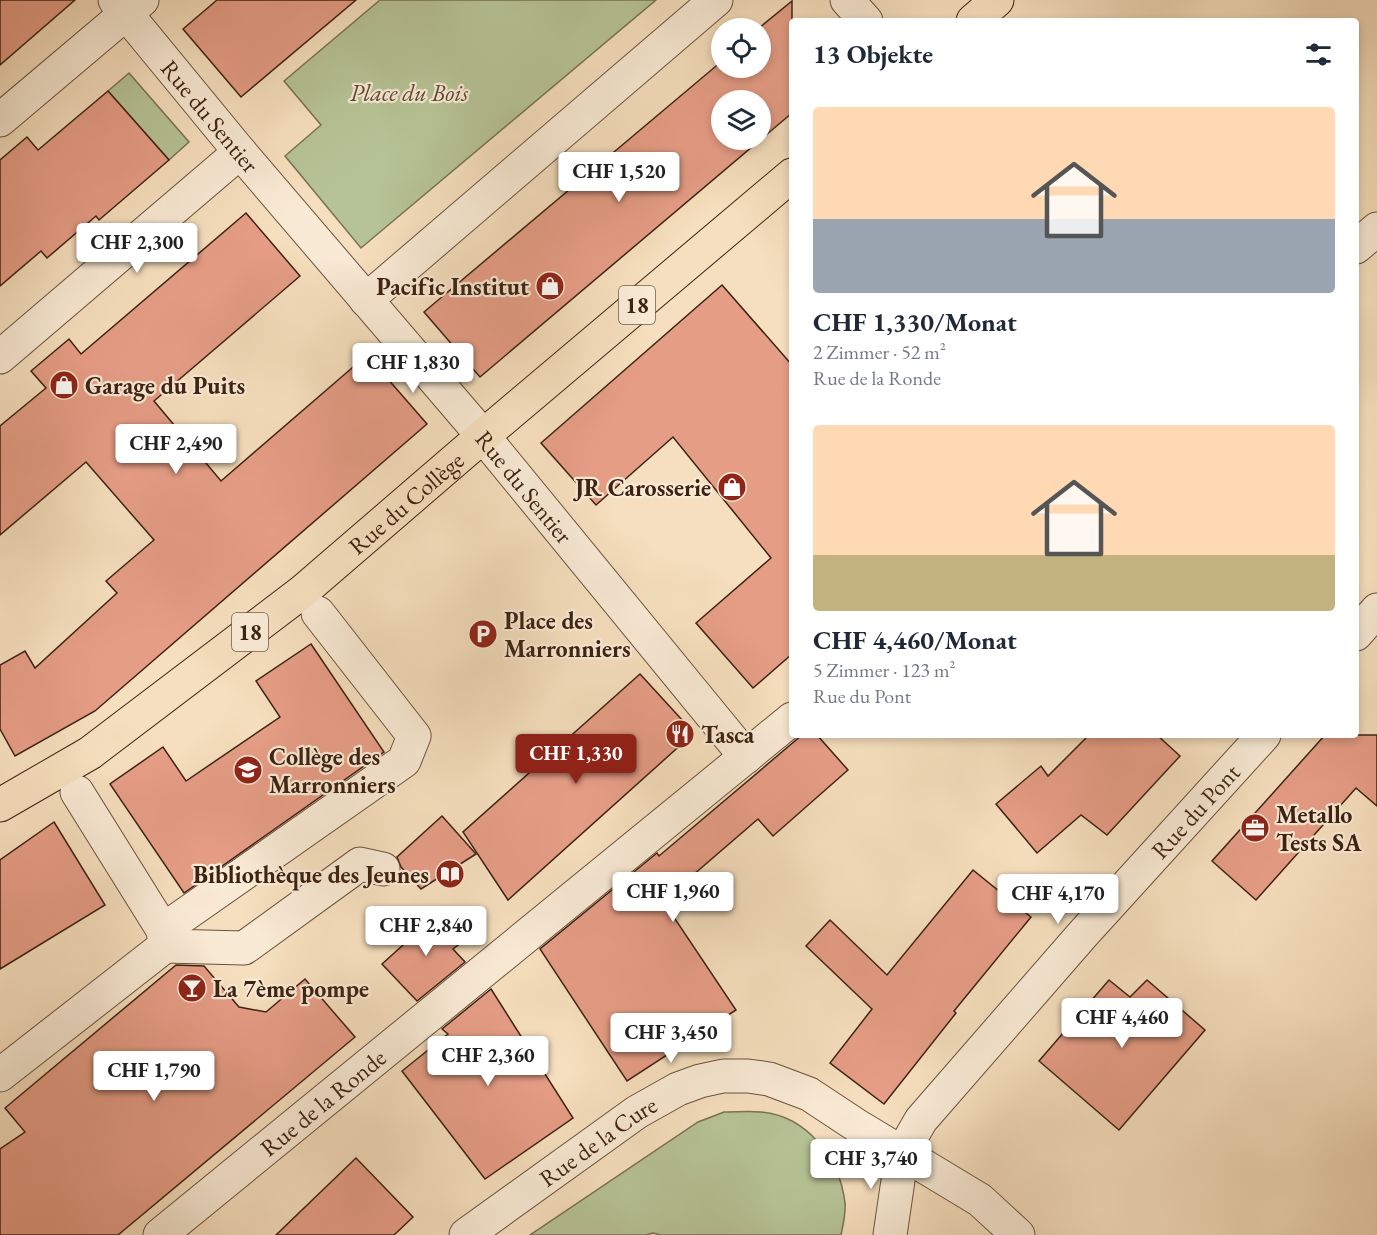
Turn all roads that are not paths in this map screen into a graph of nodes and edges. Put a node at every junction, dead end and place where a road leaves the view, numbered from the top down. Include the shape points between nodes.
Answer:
1 (716, 0) edge
2 (847, 0) edge
3 (997, 0) edge
4 (127, 4) edge
5 (863, 18) edge
6 (976, 18) edge
7 (0, 120) edge
8 (240, 152) junction
9 (789, 178) edge
10 (1377, 229) edge
11 (1359, 244) edge
12 (366, 300) junction
13 (0, 357) edge
14 (483, 436) junction
15 (1377, 610) edge
16 (318, 613) dead end
17 (1359, 631) edge
18 (789, 721) edge
19 (1261, 738) edge
20 (746, 757) junction
21 (77, 792) dead end
22 (0, 805) edge
23 (383, 869) dead end
24 (164, 938) junction
25 (0, 1075) edge
26 (902, 1153) junction
27 (160, 1235) edge
28 (466, 1235) edge
29 (890, 1235) edge
30 (1018, 1235) edge

1 - 12 street
2 - 5 street
3 - 6 main road
4 - 7 street
4 - 8 street, Rue du Sentier
8 - 12 street, Rue du Sentier
8 - 13 street
9 - 14 main road, Rue du Collège / 18
10 - 11 street
12 - 14 street, Rue du Sentier
14 - 20 street, Rue du Sentier
14 - 22 main road, Rue du Collège / 18 via 302,592 90,753
15 - 17 street
16 - 24 street via 414,736 404,761
18 - 20 street, Rue de la Ronde
19 - 26 street, Rue du Pont via 936,1102
20 - 27 street, Rue de la Ronde
21 - 24 street
23 - 24 street via 360,864 244,948
24 - 25 street
26 - 28 street, Rue de la Cure via 809,1094 769,1079 723,1076 678,1089 637,1112
26 - 29 street, Rue du Pont
26 - 30 street, Rue de la Cure via 980,1200

